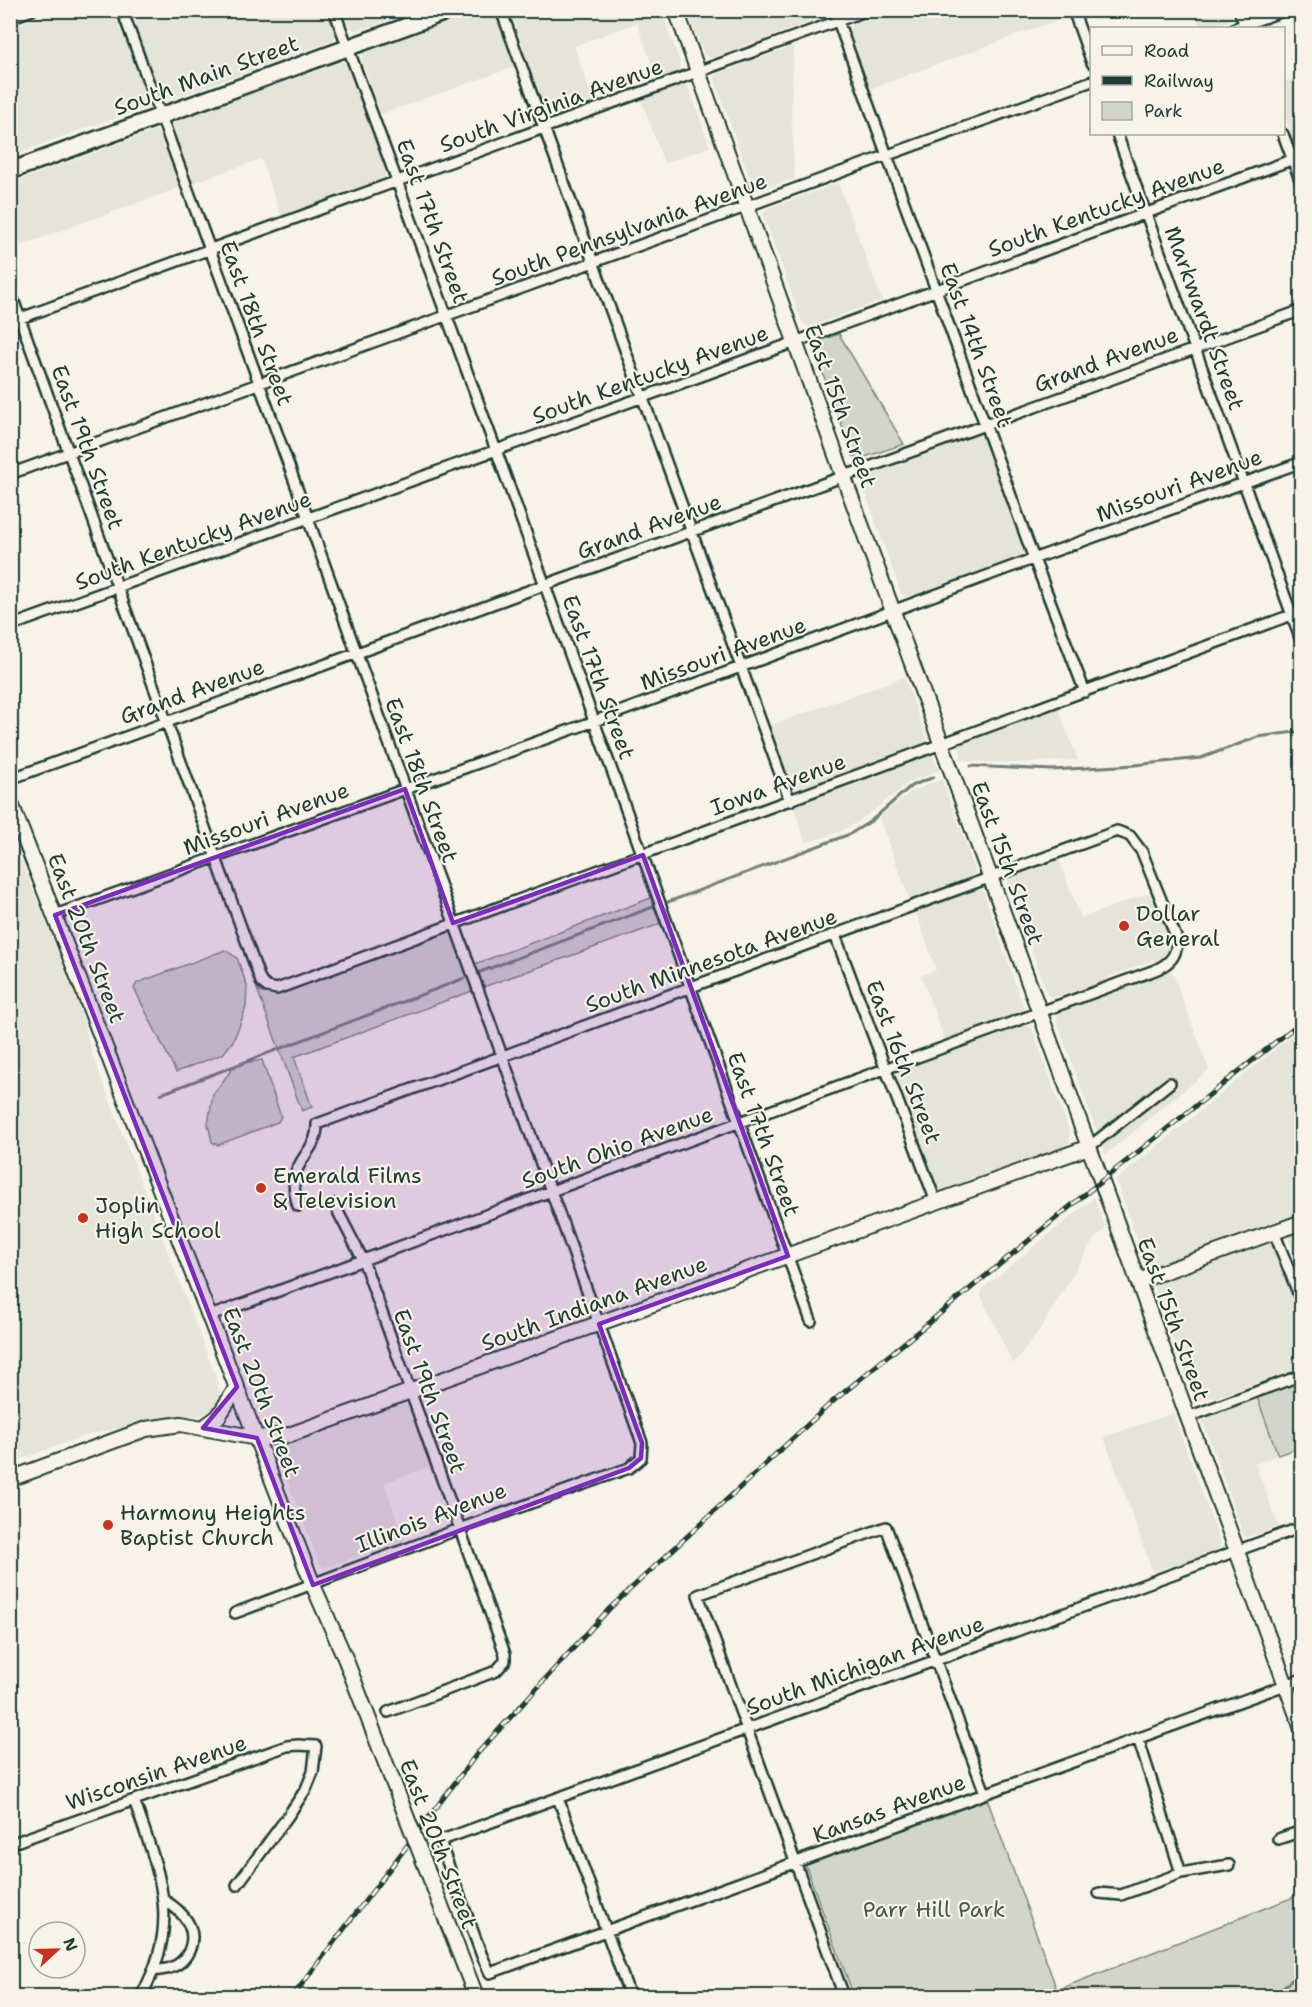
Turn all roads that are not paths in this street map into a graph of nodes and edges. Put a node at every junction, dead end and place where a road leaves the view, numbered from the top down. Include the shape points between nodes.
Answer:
1 (32, 10) edge
2 (122, 10) edge
3 (334, 10) edge
4 (451, 10) edge
5 (501, 10) edge
6 (676, 10) edge
7 (834, 10) edge
8 (868, 10) edge
9 (1073, 10) edge
10 (1239, 10) edge
11 (1286, 10) edge
12 (10, 18) edge
13 (838, 21) junction
14 (1242, 27) edge
15 (348, 48) junction
16 (1090, 57) edge
17 (698, 72) junction
18 (1090, 82) edge
19 (161, 116) junction
20 (544, 128) junction
21 (1117, 135) edge
22 (1284, 135) edge
23 (888, 156) junction
24 (1297, 158) edge
25 (10, 171) edge
26 (398, 181) junction
27 (1302, 185) edge
28 (747, 207) junction
29 (1146, 214) junction
30 (210, 249) junction
31 (594, 262) junction
32 (936, 290) junction
33 (10, 291) edge
34 (1302, 310) edge
35 (447, 316) junction
36 (20, 319) junction
37 (10, 322) edge
38 (795, 342) junction
39 (1194, 348) junction
40 (259, 384) junction
41 (643, 397) junction
42 (984, 424) junction
43 (496, 451) junction
44 (70, 452) junction
45 (1302, 462) edge
46 (10, 474) edge
47 (843, 475) junction
48 (1244, 483) junction
49 (307, 520) junction
50 (690, 532) junction
51 (1034, 559) junction
52 (545, 585) junction
53 (119, 588) junction
54 (893, 611) junction
55 (1302, 611) edge
56 (1292, 615) junction
57 (10, 626) edge
58 (1302, 643) edge
59 (356, 652) junction
60 (740, 667) junction
61 (1085, 692) junction
62 (167, 721) junction
63 (594, 721) junction
64 (942, 745) junction
65 (10, 779) edge
66 (405, 789) junction
67 (10, 801) edge
68 (790, 801) junction
69 (643, 855) junction
70 (216, 857) junction
71 (990, 878) junction
72 (55, 915) junction
73 (453, 923) junction
74 (836, 935) junction
75 (1170, 961) joint
76 (267, 987) joint
77 (691, 988) junction
78 (1040, 1013) junction
79 (502, 1057) junction
80 (886, 1069) junction
81 (1170, 1083) dead end
82 (739, 1123) junction
83 (1089, 1147) junction
84 (551, 1191) junction
85 (936, 1202) junction
86 (334, 1204) dead end
87 (298, 1206) dead end
88 (1302, 1222) edge
89 (1274, 1232) junction
90 (788, 1256) junction
91 (363, 1260) junction
92 (1138, 1281) junction
93 (1302, 1303) edge
94 (210, 1316) junction
95 (812, 1321) dead end
96 (599, 1324) junction
97 (1302, 1375) edge
98 (237, 1387) junction
99 (409, 1393) junction
100 (1188, 1417) junction
101 (203, 1428) junction
102 (257, 1438) junction
103 (641, 1458) joint
104 (10, 1479) edge
105 (1302, 1527) edge
106 (459, 1528) junction
107 (1237, 1550) junction
108 (313, 1585) junction
109 (235, 1613) dead end
110 (935, 1659) junction
111 (1302, 1679) edge
112 (1286, 1685) junction
113 (388, 1712) dead end
114 (747, 1729) junction
115 (1302, 1729) edge
116 (1138, 1738) junction
117 (985, 1793) junction
118 (558, 1798) junction
119 (134, 1800) junction
120 (1302, 1831) edge
121 (1278, 1839) dead end
122 (10, 1844) edge
123 (795, 1864) junction
124 (1229, 1865) dead end
125 (1181, 1873) junction
126 (237, 1885) dead end
127 (1099, 1893) dead end
128 (164, 1900) junction
129 (606, 1932) junction
130 (153, 1971) junction
131 (490, 1973) joint
132 (141, 1996) edge
133 (476, 1996) edge
134 (630, 1996) edge
135 (844, 1996) edge

1 - 12 street
2 - 19 street, East 18th Street
3 - 15 street, East 17th Street
4 - 15 main road, South Main Street
5 - 20 street
6 - 17 main road, East 15th Street
7 - 13 street, East 14th Street
8 - 13 street, South Virginia Avenue
9 - 16 street
10 - 14 street
11 - 14 street
13 - 17 street, South Virginia Avenue
13 - 23 street, East 14th Street
15 - 19 main road, South Main Street
15 - 26 street, East 17th Street
17 - 20 street, South Virginia Avenue
17 - 28 main road, East 15th Street
18 - 23 street, South Pennsylvania Avenue
19 - 25 main road, South Main Street
19 - 30 street, East 18th Street
20 - 26 street, South Virginia Avenue
20 - 31 street
21 - 29 street, Markwardt Street
22 - 24 street
23 - 28 street, South Pennsylvania Avenue
23 - 32 street, East 14th Street
24 - 27 street
24 - 29 street, South Kentucky Avenue
26 - 30 street, South Virginia Avenue
26 - 35 street, East 17th Street
28 - 31 street, South Pennsylvania Avenue
28 - 38 main road, East 15th Street
29 - 32 street, South Kentucky Avenue
29 - 39 street, Markwardt Street
30 - 36 street, South Virginia Avenue
30 - 40 street, East 18th Street
31 - 35 street, South Pennsylvania Avenue
31 - 41 street
32 - 38 street, South Kentucky Avenue
32 - 42 street, East 14th Street
33 - 36 street, East 19th Street
34 - 39 street, Grand Avenue
35 - 40 street, South Pennsylvania Avenue
35 - 43 street, East 17th Street
36 - 37 street, South Virginia Avenue
36 - 44 street, East 19th Street
38 - 41 street, South Kentucky Avenue
38 - 47 main road, East 15th Street
39 - 42 street, Grand Avenue
39 - 48 street, Markwardt Street
40 - 44 street, South Pennsylvania Avenue
40 - 49 street, East 18th Street
41 - 43 street, South Kentucky Avenue
41 - 50 street
42 - 47 street, Grand Avenue
42 - 51 street, East 14th Street
43 - 49 street, South Kentucky Avenue
43 - 52 street, East 17th Street
44 - 46 street, South Pennsylvania Avenue
44 - 53 street, East 19th Street
45 - 48 street, Missouri Avenue
47 - 50 street, Grand Avenue
47 - 54 main road, East 15th Street
48 - 51 street, Missouri Avenue
48 - 56 street, Markwardt Street
49 - 53 street, South Kentucky Avenue
49 - 59 street, East 18th Street
50 - 52 street, Grand Avenue
50 - 60 street
51 - 54 street, Missouri Avenue
51 - 61 street, East 14th Street
52 - 59 street, Grand Avenue
52 - 63 street, East 17th Street
53 - 57 street, South Kentucky Avenue
53 - 62 street, East 19th Street
54 - 60 street, Missouri Avenue
54 - 64 main road, East 15th Street
55 - 56 street, Iowa Avenue
56 - 58 street, Markwardt Street
56 - 61 street, Iowa Avenue
59 - 62 street, Grand Avenue
59 - 66 street, East 18th Street
60 - 63 street, Missouri Avenue
60 - 68 street
61 - 64 street, Iowa Avenue
62 - 65 street, Grand Avenue
62 - 70 street, East 19th Street
63 - 66 street, Missouri Avenue
63 - 69 street, East 17th Street
64 - 68 street, Iowa Avenue
64 - 71 main road, East 15th Street
66 - 70 street, Missouri Avenue
66 - 73 street, East 18th Street
67 - 72 main road, East 20th Street
68 - 69 street, Iowa Avenue
69 - 73 street, Iowa Avenue
69 - 77 street, East 17th Street
70 - 72 street, Missouri Avenue
70 - 76 street, East 19th Street via 261,981
71 - 74 street, South Minnesota Avenue
71 - 75 street, South Minnesota Avenue via 1117,831 1130,836 1146,862 1176,937 1176,950
71 - 78 main road, East 15th Street
72 - 94 main road, East 20th Street
73 - 76 street, Iowa Avenue via 277,989
73 - 79 street, East 18th Street
74 - 77 street, South Minnesota Avenue
74 - 80 street, East 16th Street
75 - 78 street, South Ohio Avenue
77 - 79 street, South Minnesota Avenue
77 - 82 street, East 17th Street
78 - 80 street, South Ohio Avenue
78 - 83 main road, East 15th Street
79 - 84 street, East 18th Street
79 - 87 street, South Minnesota Avenue via 317,1124 318,1132 293,1177
80 - 82 street, South Ohio Avenue
80 - 85 street, East 16th Street
81 - 83 street, South Indiana Avenue
82 - 84 street, South Ohio Avenue
82 - 90 street, East 17th Street
83 - 85 main road, South Indiana Avenue
83 - 92 main road, East 15th Street
84 - 91 street, South Ohio Avenue
84 - 96 street, East 18th Street
85 - 90 main road, South Indiana Avenue
86 - 91 street, East 19th Street
88 - 89 main road
89 - 92 main road
89 - 93 street
90 - 95 street, East 17th Street
90 - 96 main road, South Indiana Avenue
91 - 94 street, South Ohio Avenue
91 - 99 street, East 19th Street
92 - 100 main road, East 15th Street
94 - 98 main road, East 20th Street
96 - 99 main road, South Indiana Avenue
96 - 103 street, East 18th Street via 642,1443
97 - 100 street
98 - 101 main road via 218,1417
98 - 102 main road, East 20th Street
99 - 102 main road, South Indiana Avenue via 289,1435
99 - 106 street, East 19th Street
100 - 107 main road, East 15th Street
101 - 102 main road, South Indiana Avenue
101 - 104 main road, South Indiana Avenue via 181,1424 146,1429
102 - 108 main road, East 20th Street
103 - 106 street, Illinois Avenue via 629,1468
105 - 107 street, South Michigan Avenue
106 - 108 street, Illinois Avenue
106 - 113 street, East 19th Street via 504,1646 505,1661 496,1671
107 - 110 street, South Michigan Avenue
107 - 112 main road, East 15th Street
108 - 109 street, Illinois Avenue
108 - 133 main road, East 20th Street, bridge
110 - 114 street, South Michigan Avenue
110 - 114 street via 886,1527 698,1595
110 - 117 street
111 - 112 street, Kansas Avenue
112 - 115 main road, East 15th Street
112 - 116 street, Kansas Avenue
114 - 118 street, South Michigan Avenue
114 - 123 street
116 - 117 street, Kansas Avenue
116 - 125 street
117 - 123 street, Kansas Avenue
118 - 129 street
118 - 131 street, South Michigan Avenue via 441,1840 446,1863
119 - 122 street, Wisconsin Avenue
119 - 126 street, Wisconsin Avenue via 287,1746 316,1746 306,1789
119 - 128 street via 160,1876
120 - 121 street
123 - 129 street, Kansas Avenue
123 - 135 street
124 - 125 street
125 - 127 street via 1121,1895
128 - 130 street via 163,1937
128 - 130 street via 185,1918 192,1938 186,1957 178,1964
129 - 131 street, Kansas Avenue
129 - 134 street
130 - 132 street

